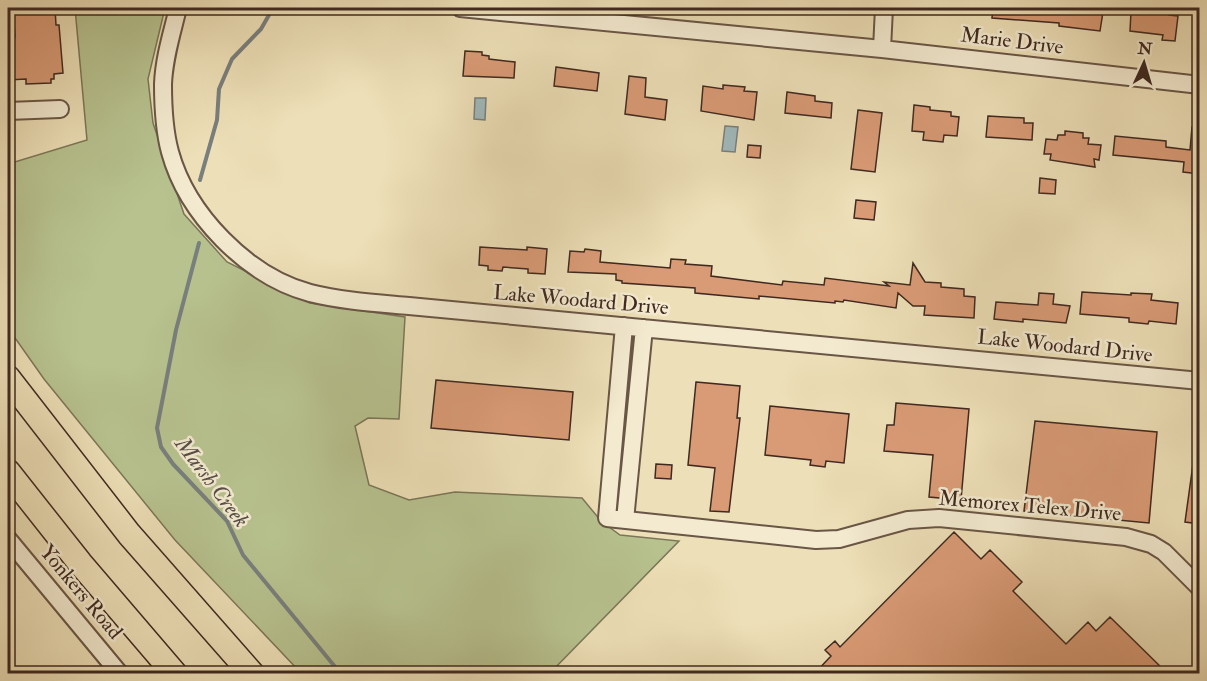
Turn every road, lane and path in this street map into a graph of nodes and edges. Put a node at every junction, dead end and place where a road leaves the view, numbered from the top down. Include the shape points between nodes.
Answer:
1 (178, 8) edge
2 (460, 8) edge
3 (884, 8) edge
4 (882, 49) junction
5 (1200, 85) edge
6 (60, 109) dead end
7 (8, 111) edge
8 (624, 326) junction
9 (644, 328) junction
10 (8, 378) edge
11 (1200, 381) edge
12 (8, 472) edge
13 (625, 520) junction
14 (8, 538) edge
15 (1200, 588) edge
16 (120, 674) edge
17 (175, 674) edge
18 (252, 674) edge

1 - 8 street, Lake Woodard Drive via 163,83 170,151 183,184 208,223 249,263 287,284 328,297
2 - 4 street, Marie Drive
3 - 4 street
4 - 5 street, Marie Drive
6 - 7 street
8 - 9 street, Lake Woodard Drive
8 - 13 street via 607,518
9 - 11 street, Lake Woodard Drive
9 - 13 street
10 - 18 highway via 122,524
12 - 17 highway
13 - 15 street, Memorex Telex Drive via 816,540 839,539 908,520 939,518 1126,537 1164,552
14 - 16 street, Yonkers Road

